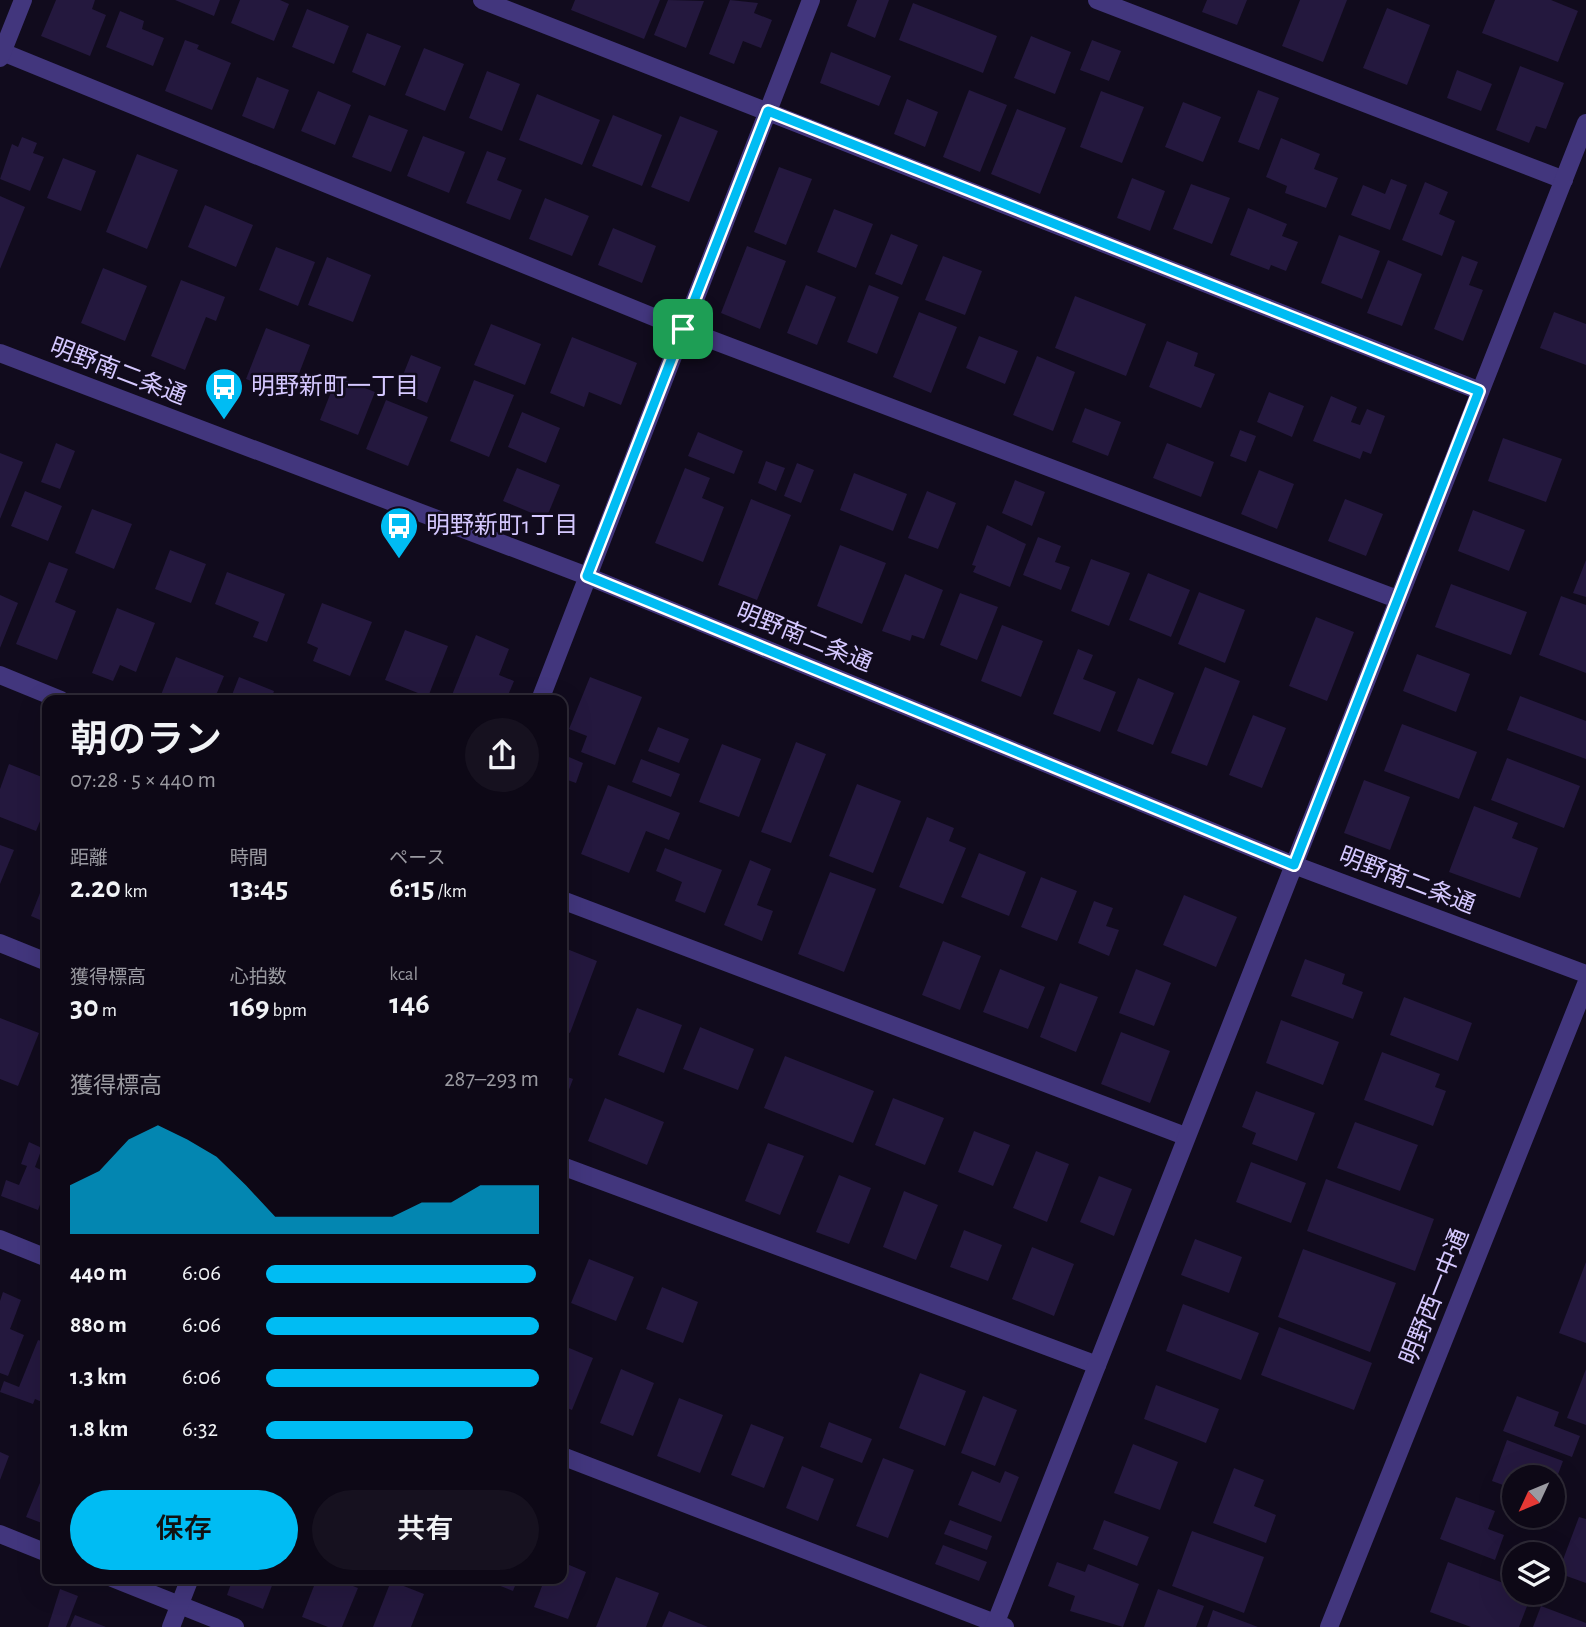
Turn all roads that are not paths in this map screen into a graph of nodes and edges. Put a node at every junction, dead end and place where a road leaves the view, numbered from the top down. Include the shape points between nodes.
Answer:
1 (23, 0) edge
2 (482, 0) edge
3 (811, 0) edge
4 (1097, 0) edge
5 (1, 54) edge
6 (768, 111) junction
7 (1586, 123) edge
8 (1563, 180) junction
9 (683, 329) junction
10 (0, 353) edge
11 (1479, 391) junction
12 (587, 576) junction
13 (1397, 599) junction
14 (0, 675) edge
15 (49, 695) edge
16 (542, 695) edge
17 (1294, 865) junction
18 (567, 902) edge
19 (0, 943) edge
20 (42, 960) edge
21 (1586, 974) edge
22 (1586, 985) edge
23 (1185, 1136) junction
24 (567, 1168) edge
25 (0, 1239) edge
26 (42, 1256) edge
27 (1097, 1365) junction
28 (567, 1458) edge
29 (0, 1534) edge
30 (42, 1551) edge
31 (127, 1584) edge
32 (188, 1584) edge
33 (179, 1605) junction
34 (998, 1626) edge
35 (171, 1627) edge
36 (235, 1627) edge
37 (1329, 1627) edge

1 - 5 street
2 - 6 street
3 - 6 street
4 - 8 street
5 - 9 street
6 - 9 street
6 - 11 street
7 - 8 street
8 - 11 street
9 - 12 street
9 - 13 street
10 - 12 street, 明野南二条通
11 - 13 street
12 - 16 street
12 - 17 street, 明野南二条通
13 - 17 street
14 - 15 street
17 - 21 street, 明野南二条通
17 - 23 street
18 - 23 street
19 - 20 street
22 - 37 street, 明野西一中通
23 - 27 street
24 - 27 street
25 - 26 street
27 - 34 street
28 - 34 street
29 - 30 street
31 - 33 street
32 - 33 street
33 - 35 street
33 - 36 street

